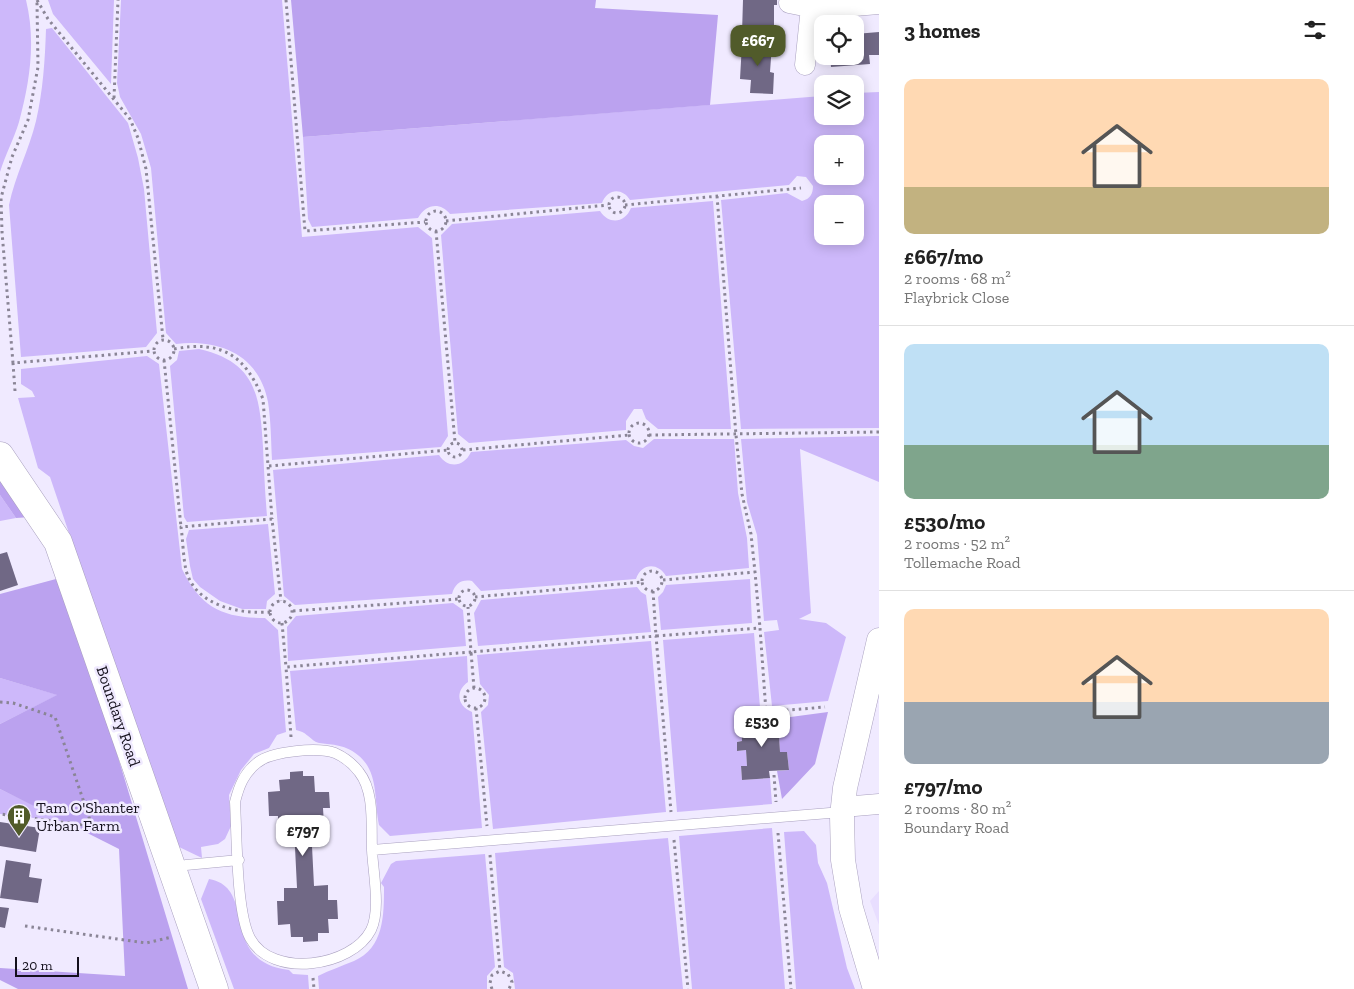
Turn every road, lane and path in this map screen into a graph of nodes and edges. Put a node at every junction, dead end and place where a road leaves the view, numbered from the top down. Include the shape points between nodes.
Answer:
1 (37, 0) edge
2 (118, 0) edge
3 (286, 0) edge
4 (878, 0) edge
5 (789, 3) dead end
6 (879, 4) edge
7 (811, 7) junction
8 (805, 65) dead end
9 (114, 99) junction
10 (801, 188) dead end
11 (717, 196) junction
12 (625, 205) junction
13 (608, 206) junction
14 (446, 221) junction
15 (425, 222) junction
16 (436, 232) junction
17 (163, 340) junction
18 (174, 349) junction
19 (153, 351) junction
20 (164, 360) junction
21 (14, 363) junction
22 (15, 391) dead end
23 (879, 432) edge
24 (629, 435) junction
25 (649, 435) junction
26 (736, 435) junction
27 (456, 442) junction
28 (448, 450) junction
29 (463, 450) junction
30 (0, 456) edge
31 (269, 466) junction
32 (272, 519) junction
33 (181, 527) junction
34 (755, 572) junction
35 (663, 580) junction
36 (642, 582) junction
37 (653, 591) junction
38 (476, 598) junction
39 (458, 599) junction
40 (281, 601) junction
41 (468, 607) junction
42 (293, 611) junction
43 (270, 612) junction
44 (282, 624) junction
45 (760, 628) junction
46 (656, 636) junction
47 (879, 640) edge
48 (471, 652) junction
49 (286, 667) junction
50 (474, 688) junction
51 (0, 702) edge
52 (825, 707) dead end
53 (476, 708) junction
54 (292, 752) junction
55 (774, 775) dead end
56 (879, 804) edge
57 (842, 809) junction
58 (0, 814) edge
59 (776, 817) junction
60 (673, 826) junction
61 (488, 840) junction
62 (372, 850) junction
63 (239, 860) junction
64 (173, 870) junction
65 (24, 926) dead end
66 (194, 932) junction
67 (500, 971) junction
68 (214, 989) edge
69 (492, 989) edge
70 (509, 989) edge
71 (688, 989) edge
72 (791, 989) edge
73 (875, 989) edge

1 - 9 path via 48,19
1 - 21 path via 38,67 28,120 12,157 1,198
2 - 9 path
3 - 15 path via 305,232
4 - 6 street
5 - 7 street
6 - 7 street
7 - 8 street
9 - 17 path via 132,126 146,169
10 - 11 path
11 - 12 path
11 - 26 path
12 - 13 path via 623,211 617,213
12 - 13 path via 616,197 610,199
13 - 14 path
14 - 15 path via 435,211 428,214
14 - 16 path
15 - 16 path
16 - 27 path
17 - 18 path via 171,342
17 - 19 path via 156,343
18 - 20 path via 172,357
18 - 31 path via 195,345 217,349 246,366 263,399
19 - 20 path via 157,358
19 - 21 path
20 - 33 path
21 - 22 path
23 - 26 path
24 - 25 path via 640,443
24 - 25 path via 632,426 639,422 646,425
24 - 29 path
25 - 26 path
26 - 34 path
27 - 28 path
27 - 29 path
28 - 29 path via 450,456 456,458
28 - 31 path
30 - 64 main road, Boundary Road via 58,542
31 - 32 path
32 - 33 path
32 - 40 path
33 - 43 path via 187,572 196,588 224,608 240,613
34 - 35 path
34 - 45 path
35 - 36 path via 659,573 651,570 644,574
35 - 37 path via 660,588
36 - 37 path via 645,589
36 - 38 path
37 - 46 path
38 - 39 path via 466,590 460,592
38 - 41 path
39 - 41 path via 461,605
39 - 42 path
40 - 42 path via 289,604
40 - 43 path via 273,604
41 - 48 path
42 - 44 path via 290,620
43 - 44 path via 274,621
44 - 49 path
45 - 46 path
45 - 52 path via 766,712
46 - 48 path
46 - 60 path
47 - 57 street
48 - 49 path
48 - 50 path
49 - 54 path
50 - 53 path via 467,692 465,699 468,706
50 - 53 path via 482,690 485,697 483,705
51 - 58 path via 56,717 92,826
53 - 61 path
54 - 62 lane via 318,750 334,753 360,772 370,802
54 - 63 lane via 258,761 238,786 235,802
55 - 59 path
56 - 57 street
57 - 59 lane
57 - 73 street via 843,860 851,908
59 - 60 lane
59 - 72 path
60 - 61 lane
60 - 71 path
61 - 62 lane
61 - 67 path
62 - 63 lane via 376,915 371,930 351,951 306,963 275,960 251,940 245,926
63 - 64 lane via 186,865
64 - 66 main road, Boundary Road
65 - 66 path via 146,943
66 - 68 main road, Boundary Road
67 - 69 path via 492,975
67 - 70 path via 508,974 512,982

